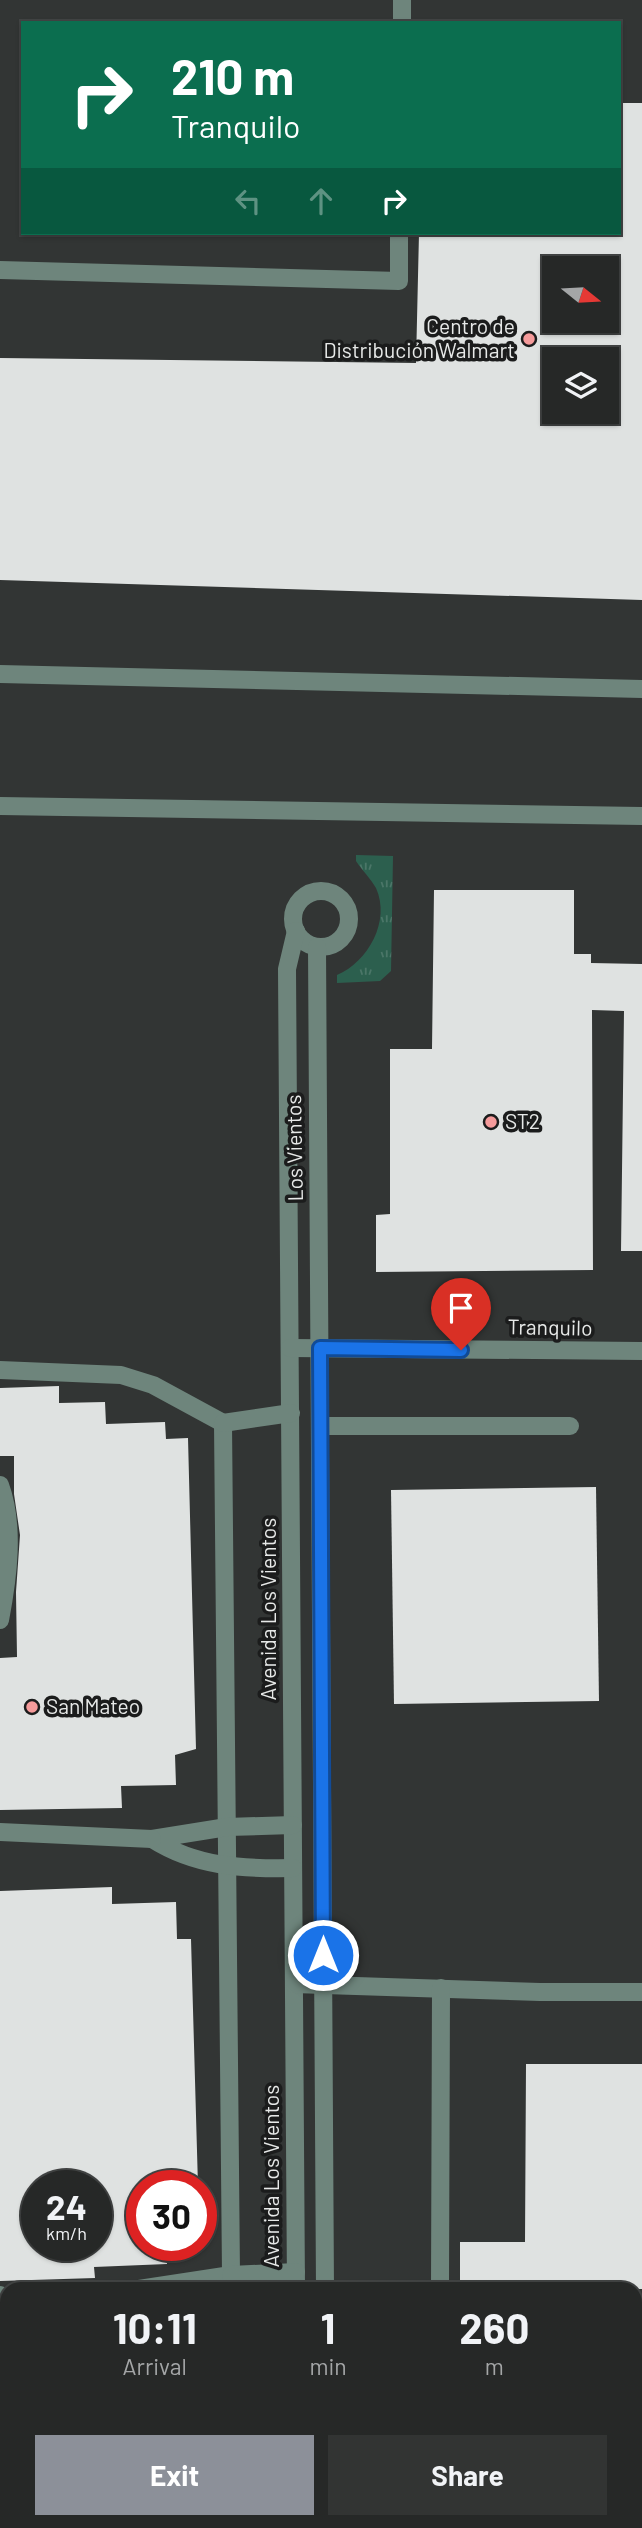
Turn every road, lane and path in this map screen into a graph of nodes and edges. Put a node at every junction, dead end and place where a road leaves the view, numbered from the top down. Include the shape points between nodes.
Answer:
1 (402, 0) edge
2 (402, 21) edge
3 (399, 235) edge
4 (0, 271) edge
5 (0, 674) edge
6 (642, 689) edge
7 (0, 806) edge
8 (642, 816) edge
9 (296, 931) junction
10 (317, 947) junction
11 (290, 1348) junction
12 (320, 1348) junction
13 (642, 1352) edge
14 (0, 1370) edge
15 (291, 1413) junction
16 (223, 1423) junction
17 (320, 1426) junction
18 (570, 1426) dead end
19 (0, 1485) edge
20 (0, 1620) edge
21 (293, 1825) junction
22 (227, 1827) junction
23 (0, 1832) edge
24 (152, 1839) junction
25 (227, 1867) junction
26 (293, 1868) junction
27 (323, 1983) junction
28 (294, 1984) junction
29 (442, 1988) junction
30 (642, 1992) edge
31 (231, 2275) junction
32 (296, 2281) edge
33 (185, 2282) edge
34 (325, 2282) edge
35 (440, 2282) edge

1 - 2 street
3 - 4 street via 399,281
5 - 6 street
7 - 8 street
9 - 10 street via 304,942
9 - 10 street, Avenida Los Vientos via 293,917 303,898 322,891 336,895 345,905 349,925 337,943
9 - 11 street, Avenida Los Vientos via 287,969
10 - 12 street, Los Vientos
11 - 12 street, Tranquilo
11 - 15 street, Avenida Los Vientos
12 - 13 street, Tranquilo
12 - 17 street
14 - 16 street via 121,1375 153,1385
15 - 16 street
15 - 21 street, Avenida Los Vientos
16 - 22 street
17 - 18 street
17 - 27 street
19 - 20 street via 8,1543
21 - 22 street
21 - 26 street, Avenida Los Vientos
22 - 24 street
22 - 25 street
23 - 24 street
24 - 25 street via 197,1861
25 - 26 street
25 - 31 street
26 - 28 street, Avenida Los Vientos
27 - 28 street
27 - 29 street
27 - 34 street
28 - 32 street, Avenida Los Vientos
29 - 30 street
29 - 35 street
31 - 32 street
31 - 33 street

